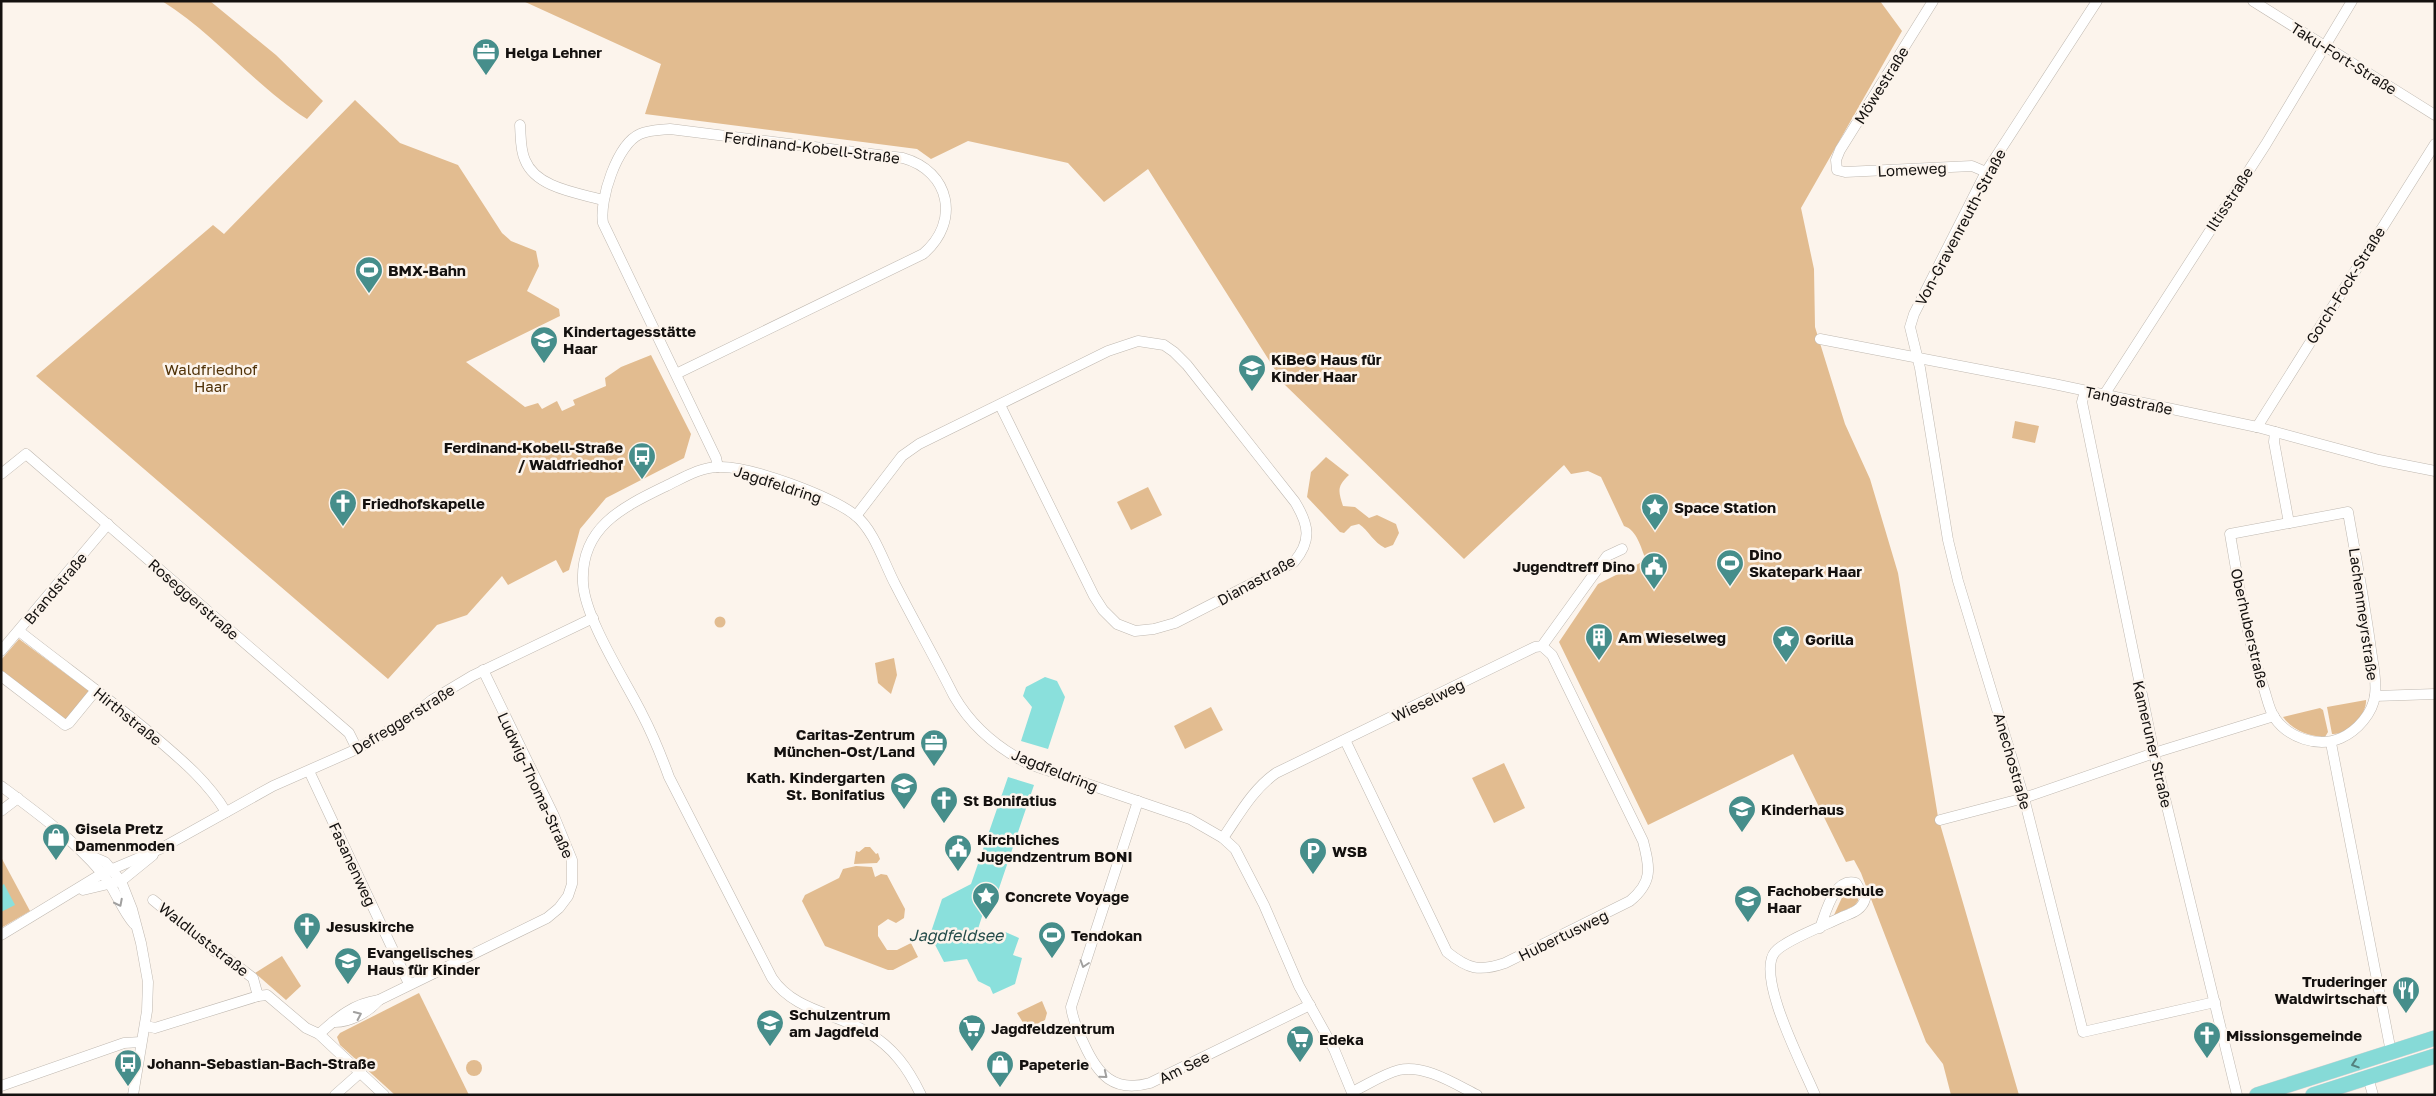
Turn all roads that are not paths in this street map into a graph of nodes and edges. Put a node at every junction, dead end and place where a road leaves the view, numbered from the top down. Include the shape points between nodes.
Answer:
1 (1933, 1) edge
2 (2097, 1) edge
3 (2253, 1) edge
4 (2352, 1) edge
5 (2325, 47) junction
6 (2435, 115) edge
7 (520, 125) dead end
8 (2435, 144) edge
9 (1837, 170) joint
10 (1986, 172) junction
11 (603, 200) junction
12 (1820, 339) dead end
13 (1917, 357) junction
14 (676, 374) junction
15 (2085, 391) junction
16 (2104, 395) junction
17 (1000, 405) junction
18 (2257, 427) junction
19 (2275, 432) junction
20 (2435, 460) edge
21 (718, 467) junction
22 (2433, 471) edge
23 (1, 474) edge
24 (856, 516) junction
25 (2289, 523) junction
26 (108, 524) junction
27 (1622, 549) dead end
28 (593, 618) junction
29 (19, 631) junction
30 (1542, 646) junction
31 (1, 651) edge
32 (483, 670) junction
33 (1, 676) edge
34 (96, 690) junction
35 (2435, 694) edge
36 (2375, 696) junction
37 (2274, 716) junction
38 (1345, 740) junction
39 (2331, 742) junction
40 (357, 749) junction
41 (2154, 753) junction
42 (309, 771) junction
43 (1, 786) edge
44 (18, 798) junction
45 (2024, 798) junction
46 (1138, 802) junction
47 (1, 810) edge
48 (226, 812) junction
49 (1940, 820) dead end
50 (1223, 838) junction
51 (112, 877) junction
52 (153, 900) dead end
53 (1820, 928) junction
54 (1, 935) edge
55 (409, 984) junction
56 (258, 996) junction
57 (2215, 1002) junction
58 (1310, 1005) junction
59 (146, 1026) junction
60 (319, 1034) junction
61 (2435, 1038) edge
62 (140, 1042) junction
63 (2391, 1052) junction
64 (2435, 1056) edge
65 (361, 1072) junction
66 (2368, 1077) junction
67 (1, 1086) edge
68 (1353, 1093) edge
69 (133, 1095) edge
70 (335, 1095) edge
71 (384, 1095) edge
72 (921, 1095) edge
73 (1477, 1095) edge
74 (1815, 1095) edge
75 (2236, 1095) edge
76 (2257, 1095) edge
77 (2313, 1095) edge
78 (2373, 1095) edge

1 - 9 street, Möwestraße via 1840,150
2 - 10 street, Von-Gravenreuth-Straße
3 - 5 street, Taku-Fort-Straße
4 - 5 street, Iltisstraße
5 - 6 street, Taku-Fort-Straße
5 - 16 street, Iltisstraße
7 - 11 street via 525,162 536,176 567,190
8 - 18 street, Gorch-Fock-Straße
9 - 10 street, Lomeweg via 1972,166
10 - 13 street, Von-Gravenreuth-Straße via 1914,314 1910,327
11 - 14 street, Ferdinand-Kobell-Straße via 602,216 606,229
11 - 14 street, Ferdinand-Kobell-Straße via 619,155 627,145 640,134 670,129 902,158 918,162 929,171 944,193 946,208 942,231 923,254
12 - 13 street, Tangastraße
13 - 15 street, Tangastraße
13 - 45 street, Anechostraße via 1954,564
14 - 21 street, Ferdinand-Kobell-Straße
15 - 16 street, Tangastraße
15 - 41 street, Kameruner Straße via 2082,402
16 - 18 street, Tangastraße
17 - 17 street, Dianastraße via 1123,345 1138,341 1164,345 1187,365 1295,502 1307,529 1303,552 1294,562 1175,623 1135,631 1117,624 1094,596
17 - 24 street, Dianastraße via 919,444 902,456
18 - 19 street, Tangastraße
19 - 22 street, Tangastraße
19 - 25 street via 2274,442
20 - 22 street
21 - 24 street, Jagdfeldring via 742,469 795,487 838,504
21 - 28 street, Jagdfeldring via 695,472 625,506 599,528 586,552 583,569 586,599
23 - 26 street, Roseggerstraße via 26,454
24 - 46 street, Jagdfeldring via 874,543 954,696 974,725 998,746 1030,764
25 - 36 street, Lachenmeyrstraße via 2348,512 2366,606
25 - 37 street, Oberhuberstraße via 2230,534 2248,631
26 - 29 street, Brandstraße
26 - 40 street, Roseggerstraße via 349,733
27 - 30 street via 1607,556
28 - 32 street, Defreggerstraße
28 - 72 street, Jagdfeldring via 661,750 669,777 772,978 796,1001 866,1031 883,1042 904,1064
29 - 31 street, Brandstraße
29 - 34 street, Hirthstraße
30 - 38 street, Wieselweg
30 - 38 street, Hubertusweg via 1552,655 1643,841 1648,877 1636,895 1624,904 1504,964 1474,969 1447,952
32 - 40 street, Defreggerstraße
32 - 55 street, Ludwig-Thoma-Straße via 554,816 572,860 572,884 568,896 547,918
33 - 34 street via 65,725
34 - 48 street, Hirthstraße via 189,766
35 - 36 street
36 - 39 street, Lachenmeyrstraße via 2361,724 2348,735
37 - 39 street, Oberhuberstraße via 2283,728 2298,737 2312,742
37 - 41 street
38 - 50 street, Wieselweg via 1263,782
39 - 63 street
40 - 42 street, Defreggerstraße
41 - 45 street
41 - 57 street, Kameruner Straße
42 - 48 street, Defreggerstraße
42 - 55 street, Fasanenweg
43 - 44 street
44 - 47 street
44 - 51 street
45 - 49 street
45 - 57 street, Anechostraße via 2083,1032
46 - 50 street, Jagdfeldring via 1190,820
46 -> 58 street, Am See via 1071,1007 1072,1019 1096,1068 1120,1085 1140,1086
48 - 51 street, Defreggerstraße
50 - 58 street, Jagdfeldring via 1245,866
51 - 54 street, Defreggerstraße via 72,893
51 - 59 street via 132,909 141,943 148,982
52 - 56 street, Waldluststraße via 253,978
53 - 53 street via 1861,908 1865,899 1856,883 1842,884 1834,893
53 - 74 street via 1780,946 1773,954 1770,968 1778,1009
55 - 60 street, Ludwig-Thoma-Straße via 379,1000 346,1011
56 - 59 street via 155,1028
56 - 60 street via 267,995 306,1028
57 - 75 street, Kameruner Straße
58 - 68 street, Jagdfeldring
59 - 62 street
60 - 65 street
61 - 63 main road
62 - 67 street via 124,1044
62 - 69 street
63 -> 76 main road
64 - 66 main road
65 - 70 street
65 - 71 street
66 - 77 main road
66 - 78 street
68 - 73 street via 1399,1070 1414,1070

